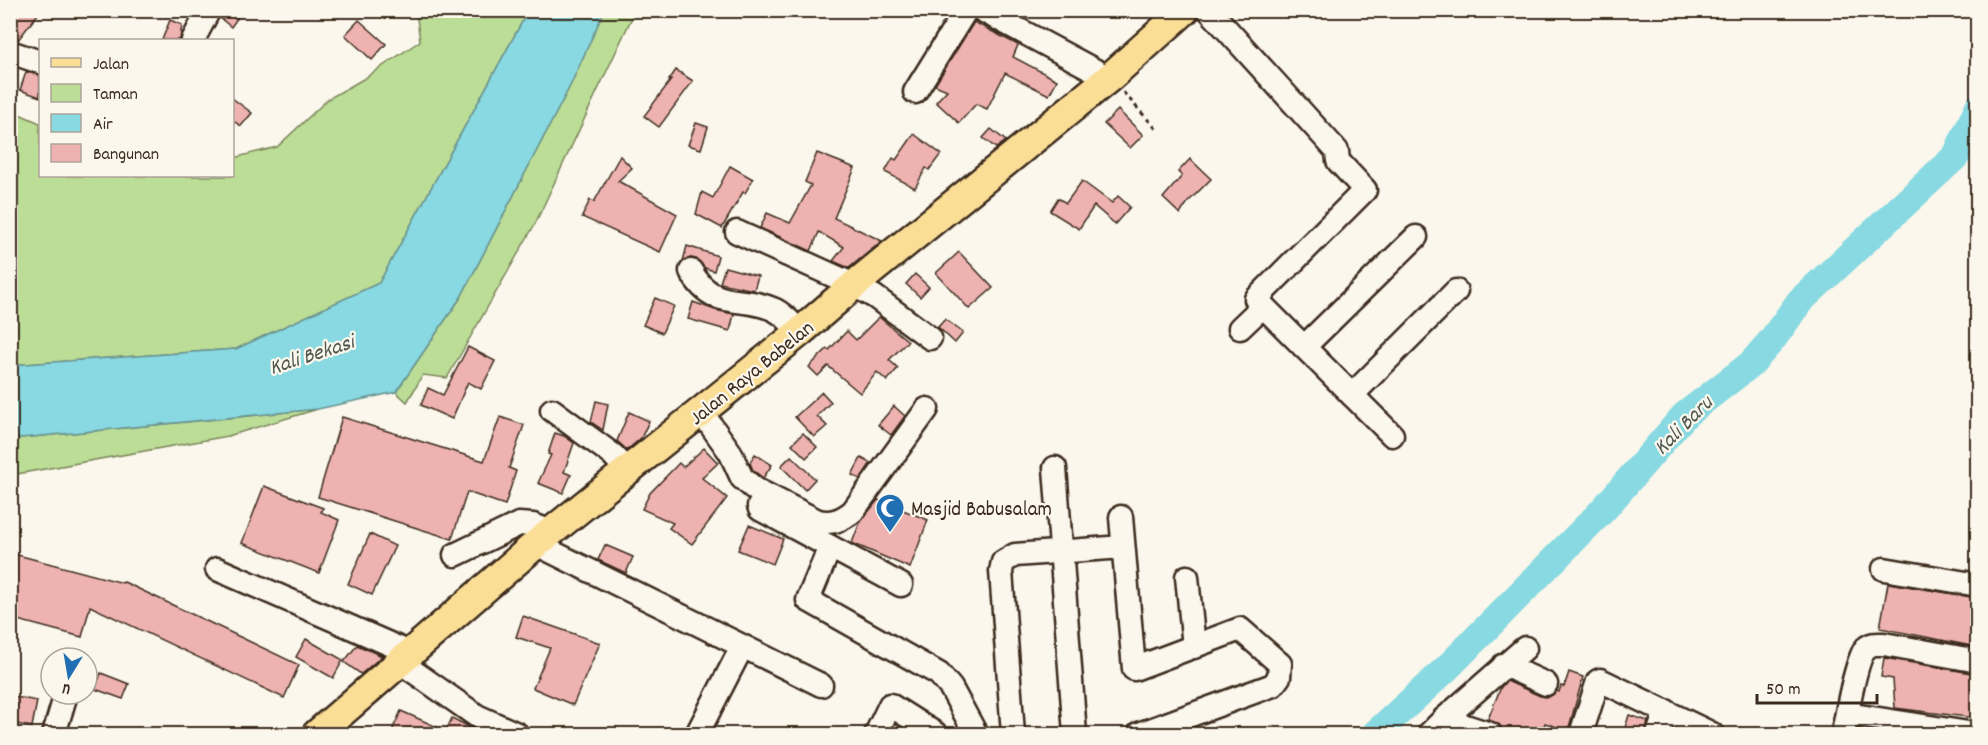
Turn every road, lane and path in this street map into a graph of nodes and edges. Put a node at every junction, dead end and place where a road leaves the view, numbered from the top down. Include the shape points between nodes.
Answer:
1 (209, 10) edge
2 (966, 10) edge
3 (982, 10) edge
4 (1185, 10) edge
5 (1209, 10) edge
6 (194, 39) edge
7 (10, 52) edge
8 (39, 62) edge
9 (1109, 78) junction
10 (915, 92) dead end
11 (1159, 132) dead end
12 (737, 232) dead end
13 (1416, 237) dead end
14 (692, 272) dead end
15 (854, 285) junction
16 (1456, 291) dead end
17 (1263, 306) junction
18 (1240, 328) dead end
19 (800, 332) junction
20 (930, 338) dead end
21 (1304, 347) junction
22 (1352, 395) junction
23 (927, 409) dead end
24 (552, 410) dead end
25 (702, 413) junction
26 (1392, 435) dead end
27 (1055, 468) dead end
28 (628, 471) junction
29 (755, 489) junction
30 (1121, 517) dead end
31 (544, 538) junction
32 (830, 547) junction
33 (1123, 547) junction
34 (1061, 552) junction
35 (455, 555) dead end
36 (217, 569) dead end
37 (1884, 569) dead end
38 (1187, 577) dead end
39 (901, 585) dead end
40 (1977, 585) edge
41 (742, 646) junction
42 (1194, 647) junction
43 (1525, 648) dead end
44 (405, 657) junction
45 (1977, 661) edge
46 (1504, 665) junction
47 (1546, 684) dead end
48 (821, 686) dead end
49 (958, 702) junction
50 (62, 706) edge
51 (1666, 711) junction
52 (1845, 724) edge
53 (1436, 727) edge
54 (54, 735) edge
55 (317, 735) edge
56 (517, 735) edge
57 (697, 735) edge
58 (876, 735) edge
59 (936, 735) edge
60 (943, 735) edge
61 (976, 735) edge
62 (1013, 735) edge
63 (1075, 735) edge
64 (1139, 735) edge
65 (1490, 735) edge
66 (1581, 735) edge
67 (1658, 735) edge
68 (1712, 735) edge
69 (1975, 735) edge

1 - 6 street
2 - 10 street
3 - 9 street
4 - 9 main road, Jalan Raya Babelan
5 - 17 street via 1337,151 1338,161 1365,190 1256,299
7 - 8 street
9 - 11 path
9 - 15 main road, Jalan Raya Babelan
12 - 15 street
13 - 21 street
14 - 19 street via 710,293 771,308
15 - 19 main road, Jalan Raya Babelan
15 - 20 street
16 - 22 street
17 - 18 street
17 - 21 street
19 - 25 main road, Jalan Raya Babelan
21 - 22 street
22 - 26 street
23 - 29 street via 846,517 818,521
24 - 28 street via 613,455
25 - 28 main road, Jalan Raya Babelan
25 - 29 street via 730,452 742,478
27 - 34 street
28 - 31 main road, Jalan Raya Babelan
29 - 32 street via 760,509
30 - 33 street
31 - 35 street via 533,525 519,524
31 - 41 street
31 - 44 main road, Jalan Raya Babelan
32 - 39 street
32 - 49 street via 808,600 939,674
33 - 34 street
33 - 42 street via 1134,669
34 - 62 street via 1015,555 1003,562
34 - 63 street
36 - 44 street
37 - 40 street
38 - 42 street
41 - 48 street
41 - 57 street
42 - 64 street via 1240,629 1280,664 1279,678 1273,685
43 - 46 street
44 - 55 main road, Jalan Raya Babelan
44 - 56 street via 477,716
45 - 52 street via 1874,643 1863,653
46 - 47 street
46 - 53 street
49 - 60 street
49 - 61 street
50 - 54 street
51 - 66 street via 1598,681
51 - 67 street
51 - 68 street
52 - 69 street
53 - 65 street
58 - 59 street via 890,705

